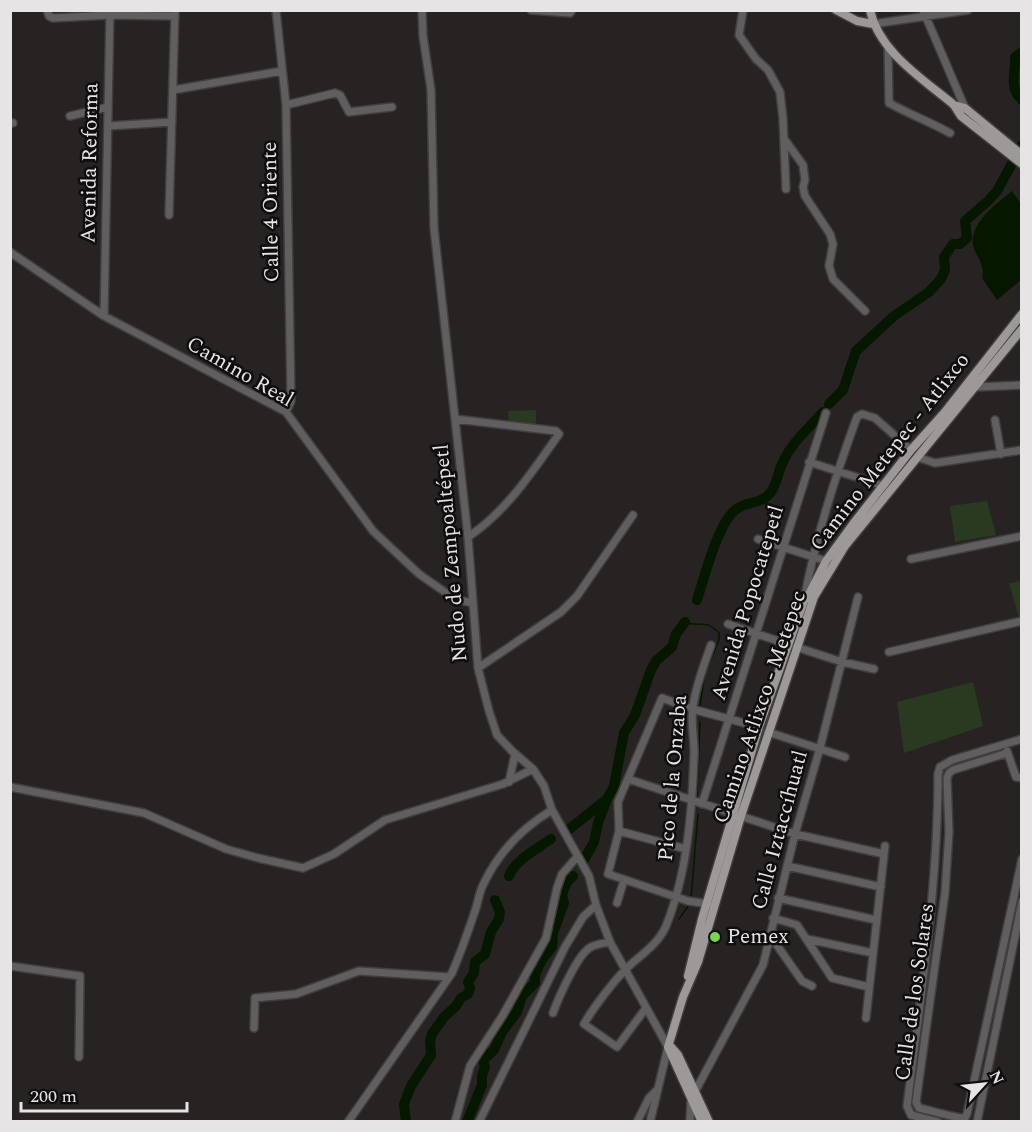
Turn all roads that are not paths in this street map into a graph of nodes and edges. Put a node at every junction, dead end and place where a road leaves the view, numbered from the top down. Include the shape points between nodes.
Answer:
1 (276, 10) edge
2 (422, 10) edge
3 (531, 10) edge
4 (572, 10) edge
5 (743, 10) edge
6 (836, 10) edge
7 (870, 10) edge
8 (968, 10) edge
9 (48, 13) edge
10 (110, 13) edge
11 (175, 14) edge
12 (924, 14) edge
13 (873, 24) junction
14 (888, 48) junction
15 (282, 71) junction
16 (173, 90) junction
17 (286, 105) junction
18 (108, 107) junction
19 (392, 107) dead end
20 (963, 112) junction
21 (70, 116) dead end
22 (172, 122) junction
23 (108, 126) junction
24 (950, 133) dead end
25 (785, 140) junction
26 (1003, 145) junction
27 (1022, 154) edge
28 (1022, 165) edge
29 (786, 189) dead end
30 (169, 215) dead end
31 (10, 252) edge
32 (865, 311) dead end
33 (1022, 314) edge
34 (104, 316) junction
35 (1022, 329) edge
36 (1004, 344) junction
37 (1022, 385) edge
38 (976, 387) junction
39 (286, 412) junction
40 (826, 413) dead end
41 (455, 419) junction
42 (995, 420) dead end
43 (1022, 450) edge
44 (912, 451) junction
45 (1001, 454) junction
46 (809, 462) junction
47 (837, 472) junction
48 (884, 486) junction
49 (633, 515) dead end
50 (1022, 536) edge
51 (468, 537) junction
52 (758, 539) dead end
53 (783, 547) junction
54 (813, 558) junction
55 (910, 559) dead end
56 (826, 561) junction
57 (858, 597) dead end
58 (804, 601) junction
59 (472, 603) junction
60 (1022, 621) edge
61 (728, 624) dead end
62 (755, 633) junction
63 (711, 645) dead end
64 (792, 646) junction
65 (889, 652) dead end
66 (842, 662) junction
67 (478, 668) junction
68 (874, 669) dead end
69 (692, 709) junction
70 (731, 718) junction
71 (759, 728) junction
72 (768, 732) junction
73 (1022, 739) edge
74 (1005, 744) junction
75 (820, 748) junction
76 (1007, 753) junction
77 (515, 754) junction
78 (845, 757) dead end
79 (533, 769) junction
80 (1022, 778) edge
81 (628, 779) junction
82 (508, 782) junction
83 (10, 787) edge
84 (692, 799) junction
85 (702, 804) junction
86 (552, 810) junction
87 (738, 815) junction
88 (619, 831) junction
89 (795, 834) junction
90 (686, 849) junction
91 (577, 856) junction
92 (1022, 859) edge
93 (787, 866) junction
94 (624, 880) junction
95 (1019, 880) edge
96 (881, 887) junction
97 (945, 893) junction
98 (933, 894) junction
99 (676, 897) junction
100 (778, 898) junction
101 (1022, 902) edge
102 (617, 903) dead end
103 (710, 904) junction
104 (596, 905) junction
105 (773, 918) junction
106 (876, 920) junction
107 (770, 934) junction
108 (807, 939) junction
109 (610, 942) junction
110 (873, 953) junction
111 (10, 966) edge
112 (626, 969) junction
113 (554, 971) junction
114 (449, 977) junction
115 (569, 978) junction
116 (812, 986) dead end
117 (869, 987) junction
118 (646, 1008) junction
119 (553, 1013) dead end
120 (866, 1018) dead end
121 (917, 1023) junction
122 (927, 1025) junction
123 (254, 1028) dead end
124 (986, 1031) junction
125 (995, 1033) junction
126 (668, 1045) junction
127 (79, 1057) dead end
128 (657, 1089) junction
129 (695, 1090) junction
130 (691, 1099) junction
131 (933, 1111) junction
132 (934, 1121) edge
133 (348, 1122) edge
134 (455, 1122) edge
135 (479, 1122) edge
136 (637, 1122) edge
137 (650, 1122) edge
138 (690, 1122) edge
139 (702, 1122) edge
140 (709, 1122) edge
141 (977, 1122) edge

1 - 15 street, Calle 4 Oriente
2 - 41 street, Nudo de Zempoaltépetl via 431,90 434,228
3 - 4 street via 563,14
5 - 25 street via 739,35 768,70 780,92
6 - 13 main road
7 - 13 main road
8 - 12 street
9 - 10 street via 53,18
10 - 11 street
10 - 18 street, Avenida Reforma
11 - 16 street
12 - 13 street
12 - 20 street
13 - 14 main road
14 - 20 main road
14 - 24 street via 890,103
15 - 16 street
15 - 17 street, Calle 4 Oriente
16 - 22 street
17 - 19 street via 335,93 349,111
17 - 39 street, Calle 4 Oriente via 291,401
18 - 21 street
18 - 23 street, Avenida Reforma
20 - 26 main road
22 - 23 street
22 - 30 street
23 - 34 street, Avenida Reforma
25 - 29 street
25 - 32 street via 803,165 805,196 830,234 833,244 829,266 833,279
26 - 27 main road
26 - 28 main road
31 - 34 street, Camino Real
33 - 36 main road, Camino Metepec - Atlixco
34 - 39 street, Camino Real
35 - 36 main road, Camino Atlixco - Metepec
36 - 38 main road, Camino Atlixco - Metepec
36 - 44 main road, Camino Metepec - Atlixco
37 - 38 street
38 - 44 main road, Camino Atlixco - Metepec
39 - 59 street, Camino Real via 373,531 419,574 455,599
40 - 46 street, Avenida Popocatepetl
41 - 51 street, Nudo de Zempoaltépetl
41 - 51 street via 559,434 516,494
42 - 45 street
43 - 45 street
44 - 45 street via 935,463
44 - 47 street via 875,418 862,414 857,417
44 - 48 main road, Camino Metepec - Atlixco
44 - 64 main road, Camino Atlixco - Metepec via 831,568
46 - 47 street
46 - 53 street, Avenida Popocatepetl
47 - 48 street
47 - 54 street
48 - 56 main road, Camino Metepec - Atlixco
49 - 67 street via 577,596 561,612
50 - 55 street
51 - 59 street, Nudo de Zempoaltépetl
52 - 53 street
53 - 54 street
53 - 62 street, Avenida Popocatepetl
54 - 56 street
54 - 58 street
56 - 58 main road, Camino Metepec - Atlixco
57 - 66 street, Calle Iztaccíhuatl
58 - 64 main road, Camino Metepec - Atlixco
59 - 67 street, Nudo de Zempoaltépetl
60 - 65 street
61 - 62 street
62 - 64 street
62 - 70 street, Avenida Popocatepetl
63 - 69 street, Pico de la Onzaba
64 - 66 street
64 - 71 main road, Camino Metepec - Atlixco
64 - 72 main road, Camino Atlixco - Metepec
66 - 68 street
66 - 75 street, Calle Iztaccíhuatl
67 - 77 street, Nudo de Zempoaltépetl via 497,735
69 - 70 street
69 - 81 street via 662,698
69 - 84 street, Pico de la Onzaba
70 - 71 street
70 - 85 street, Avenida Popocatepetl
71 - 87 main road, Camino Metepec - Atlixco
72 - 75 street
72 - 87 main road, Camino Atlixco - Metepec
73 - 74 street, Calle de los Solares
74 - 76 street
74 - 98 street, Calle de los Solares via 952,759 940,767
75 - 78 street
75 - 89 street, Calle Iztaccíhuatl
76 - 80 street via 1016,777
76 - 97 street, Calle de los Solares via 949,773
77 - 79 street, Nudo de Zempoaltépetl
77 - 82 street
79 - 82 street
79 - 86 street, Nudo de Zempoaltépetl
81 - 84 street
81 - 88 street via 618,802
82 - 83 street via 385,820 334,854 303,867 226,849 144,813
84 - 85 street
84 - 90 street, Pico de la Onzaba
85 - 87 street
86 - 91 street, Nudo de Zempoaltépetl
86 - 114 street via 519,833 489,874
87 - 89 street
87 - 103 main road, Camino Metepec - Atlixco
88 - 90 street
88 - 94 street via 608,874
89 - 93 street, Calle Iztaccíhuatl
89 - 96 street via 884,850
90 - 99 street, Pico de la Onzaba
91 - 104 street, Nudo de Zempoaltépetl via 589,876
91 - 134 street via 562,874 546,938 470,1066
92 - 95 street
93 - 96 street
93 - 100 street, Calle Iztaccíhuatl
94 - 99 street
94 - 102 street
95 - 124 street
96 - 106 street
97 - 98 street
97 - 122 street, Calle de los Solares
98 - 121 street, Calle de los Solares
99 - 103 street
99 - 112 street, Pico de la Onzaba via 665,930
100 - 105 street, Calle Iztaccíhuatl
100 - 106 street
101 - 125 street
103 - 126 main road, Camino Metepec - Atlixco
104 - 109 street, Nudo de Zempoaltépetl
104 - 113 street via 583,917
105 - 107 street, Calle Iztaccíhuatl
105 - 108 street via 797,925
106 - 110 street
107 - 116 street via 802,981
107 - 129 street, Calle Iztaccíhuatl via 760,970
108 - 110 street
108 - 117 street via 832,978
109 - 112 street, Nudo de Zempoaltépetl
109 - 115 street via 585,951
110 - 117 street
111 - 127 street via 80,975
112 - 118 street, Nudo de Zempoaltépetl
112 - 118 street, Pico de la Onzaba via 584,1023 617,1047
113 - 115 street
113 - 135 street
114 - 123 street via 359,971 296,994 255,998
114 - 133 street
115 - 119 street
117 - 120 street
118 - 126 street, Nudo de Zempoaltépetl
121 - 122 street
121 - 132 street, Calle de los Solares via 907,1106 911,1114
122 - 131 street, Calle de los Solares via 916,1102 919,1108
124 - 125 street
124 - 131 street via 965,1118
125 - 141 street
126 - 128 street
126 - 129 main road via 678,1055
126 - 130 main road
128 - 136 street
128 - 137 street
129 - 130 street, Calle Iztaccíhuatl
129 - 140 main road
130 - 138 street
130 - 139 main road
131 - 132 street

